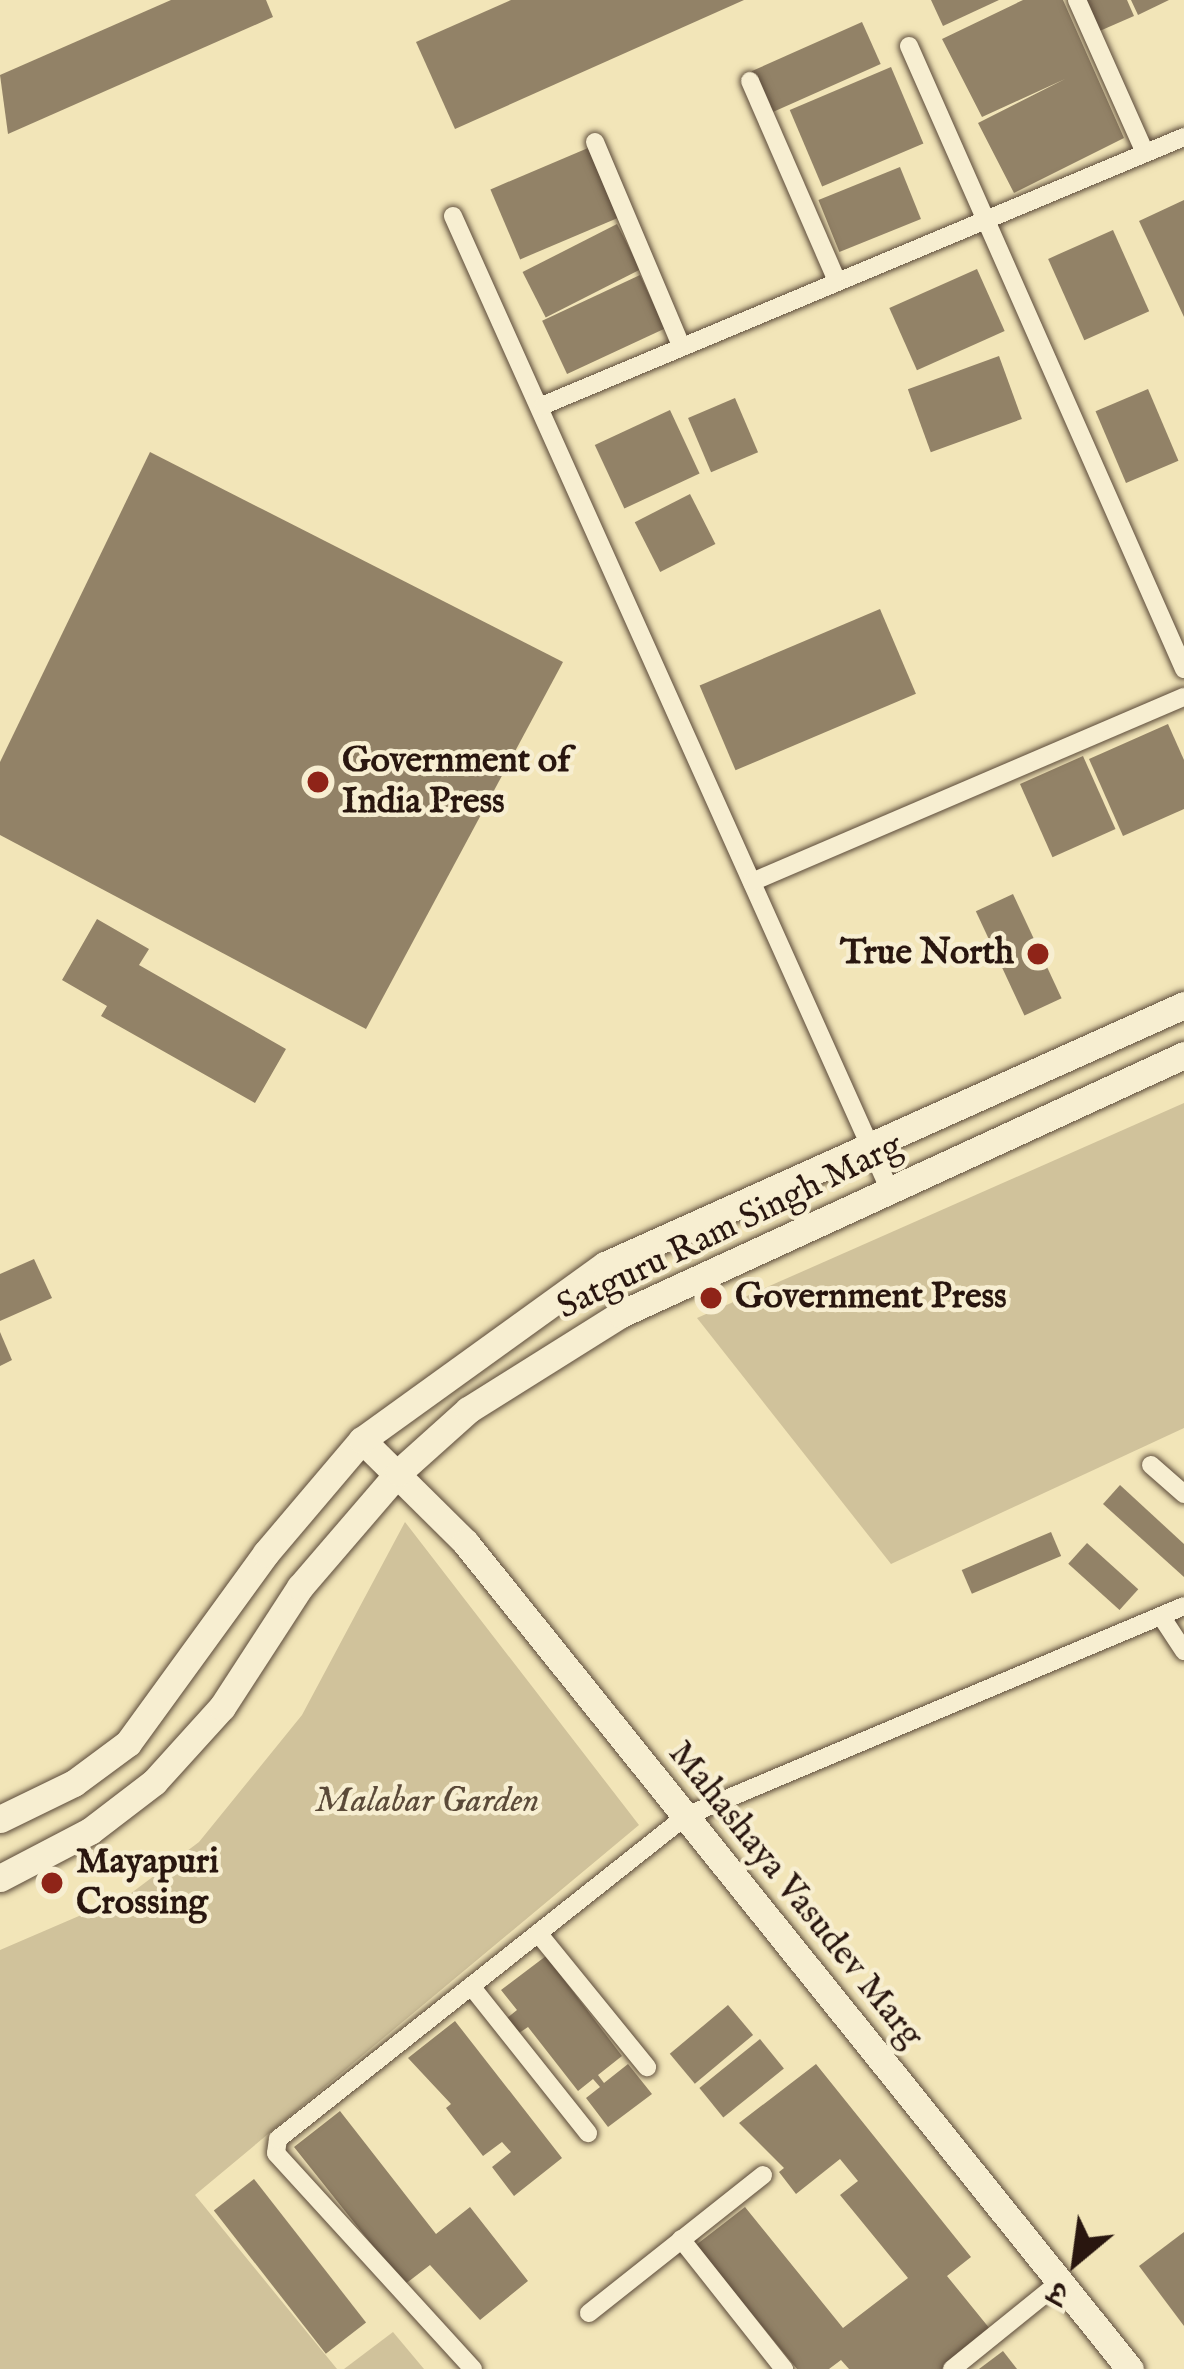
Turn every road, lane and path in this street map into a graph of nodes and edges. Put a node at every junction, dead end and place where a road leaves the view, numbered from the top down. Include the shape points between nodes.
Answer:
1 (1077, 0) edge
2 (909, 46) dead end
3 (750, 81) dead end
4 (1184, 137) edge
5 (595, 142) dead end
6 (1145, 153) junction
7 (453, 216) dead end
8 (987, 218) junction
9 (837, 281) junction
10 (681, 346) junction
11 (544, 405) junction
12 (1184, 669) edge
13 (1184, 697) edge
14 (752, 882) junction
15 (1184, 1005) edge
16 (1184, 1055) edge
17 (867, 1145) junction
18 (888, 1186) junction
19 (362, 1440) junction
20 (1151, 1465) dead end
21 (399, 1472) junction
22 (1184, 1494) edge
23 (1184, 1606) edge
24 (1161, 1616) junction
25 (1184, 1651) edge
26 (686, 1816) junction
27 (0, 1819) edge
28 (0, 1878) edge
29 (538, 1933) junction
30 (471, 1985) junction
31 (647, 2067) dead end
32 (588, 2133) dead end
33 (763, 2175) dead end
34 (681, 2240) junction
35 (1060, 2282) junction
36 (589, 2313) dead end
37 (472, 2369) edge
38 (784, 2369) edge
39 (952, 2369) edge
40 (1130, 2369) edge

1 - 6 street
2 - 8 street
3 - 9 street
4 - 6 street
5 - 10 street
6 - 8 street
7 - 11 street
8 - 9 street
8 - 12 street
9 - 10 street
10 - 11 street
11 - 14 street
13 - 14 street
14 - 17 street
15 - 17 main road, Satguru Ram Singh Marg
16 - 18 main road, Satguru Ram Singh Marg
17 - 18 street
17 - 19 main road, Satguru Ram Singh Marg via 605,1264
18 - 21 main road, Satguru Ram Singh Marg via 621,1314 468,1410
19 - 21 main road, Mahashaya Vasudev Marg
19 - 27 main road, Satguru Ram Singh Marg via 266,1553 128,1743 74,1783
20 - 22 street
21 - 26 main road, Mahashaya Vasudev Marg
21 - 28 main road, Satguru Ram Singh Marg via 301,1587 222,1707 154,1782 90,1832
23 - 24 street
24 - 25 street
24 - 26 street
26 - 29 street
26 - 35 main road, Mahashaya Vasudev Marg
29 - 30 street
29 - 31 street
30 - 32 street
30 - 37 street via 274,2147
33 - 34 street
34 - 36 street
34 - 38 street
35 - 39 street
35 - 40 main road, Mahashaya Vasudev Marg

